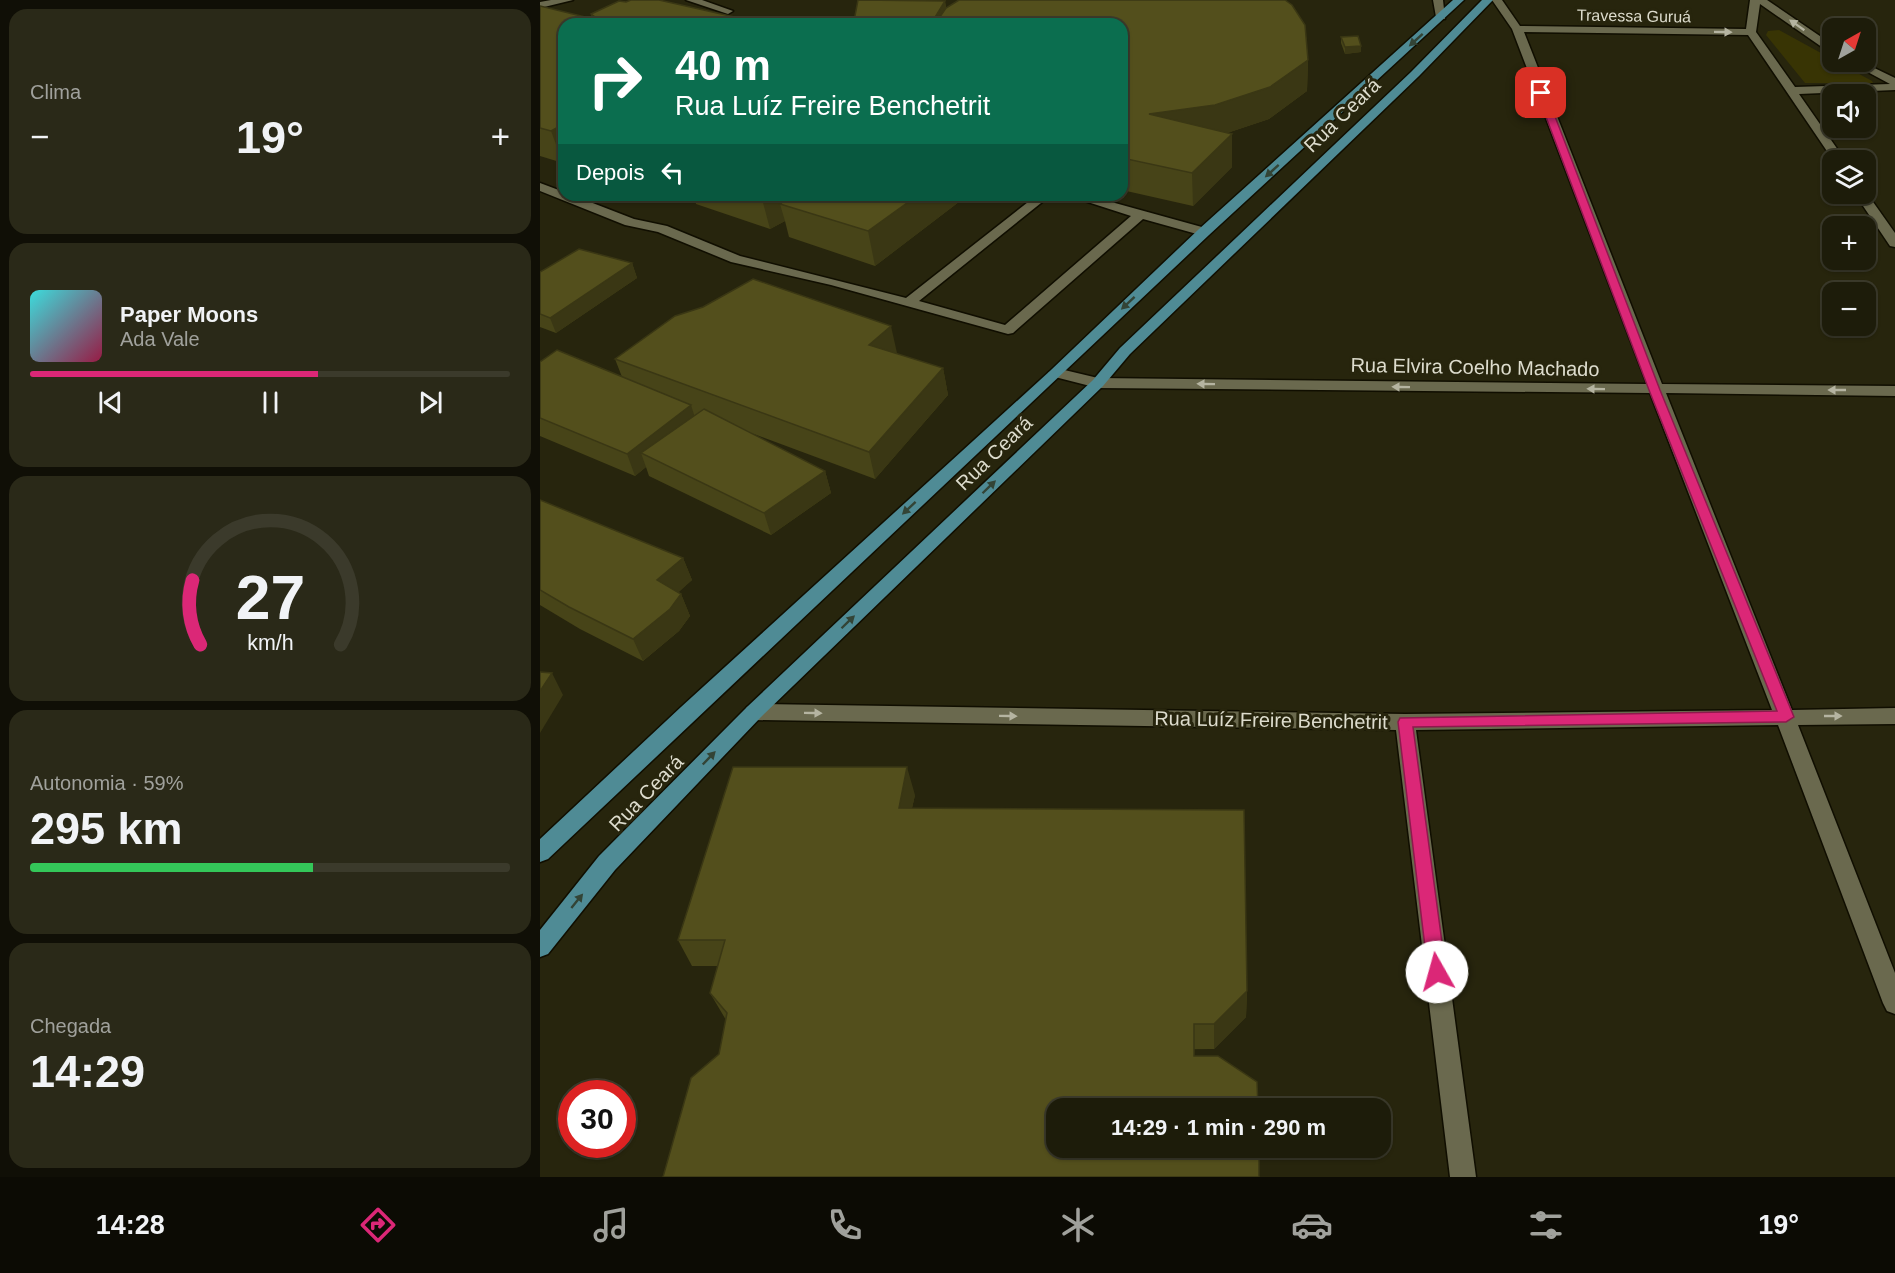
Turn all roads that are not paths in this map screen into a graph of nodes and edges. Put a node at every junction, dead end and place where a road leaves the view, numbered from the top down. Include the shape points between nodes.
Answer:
1 (568, 0) edge
2 (691, 0) edge
3 (1438, 0) edge
4 (1459, 0) edge
5 (1488, 0) edge
6 (1497, 0) edge
7 (1755, 0) edge
8 (1760, 0) edge
9 (540, 5) edge
10 (728, 11) dead end
11 (1441, 17) junction
12 (1517, 29) junction
13 (1751, 32) junction
14 (1822, 42) edge
15 (1874, 72) edge
16 (1895, 82) edge
17 (1895, 87) edge
18 (1791, 91) junction
19 (1832, 150) edge
20 (540, 187) edge
21 (558, 194) edge
22 (576, 201) edge
23 (1037, 201) edge
24 (1092, 201) edge
25 (1869, 204) edge
26 (1140, 215) junction
27 (1204, 232) junction
28 (1895, 243) edge
29 (908, 303) junction
30 (1056, 373) junction
31 (1098, 383) junction
32 (1655, 390) junction
33 (1895, 391) edge
34 (754, 712) junction
35 (1895, 716) edge
36 (1786, 717) junction
37 (1405, 722) junction
38 (540, 853) edge
39 (540, 947) edge
40 (1895, 1003) edge
41 (1463, 1177) edge

1 - 9 street
2 - 10 street
3 - 11 street
4 - 11 main road, Rua Ceará
5 - 31 main road, Rua Ceará via 1125,351
6 - 12 street
7 - 13 street
14 -> 8 street
11 -> 27 main road, Rua Ceará
12 -> 13 street, Travessa Guruá
12 - 32 street
13 - 18 street
15 - 16 street
17 - 18 street
18 - 19 street
20 - 21 street
22 - 29 street via 630,222 662,229 736,260
23 - 29 street
24 - 26 street
25 - 28 street
26 - 27 street
26 - 29 street via 1008,330
27 -> 30 main road, Rua Ceará
30 - 31 street, Rua Elvira Coelho Machado
30 -> 38 main road, Rua Ceará
32 -> 31 street, Rua Elvira Coelho Machado
34 -> 31 main road, Rua Ceará
33 -> 32 street, Rua Elvira Coelho Machado
32 - 36 street
34 -> 37 street, Rua Luíz Freire Benchetrit
39 -> 34 main road, Rua Ceará via 608,863
36 -> 35 street, Rua Luíz Freire Benchetrit
36 - 37 street, Rua Luíz Freire Benchetrit
36 - 40 street
37 - 41 street

